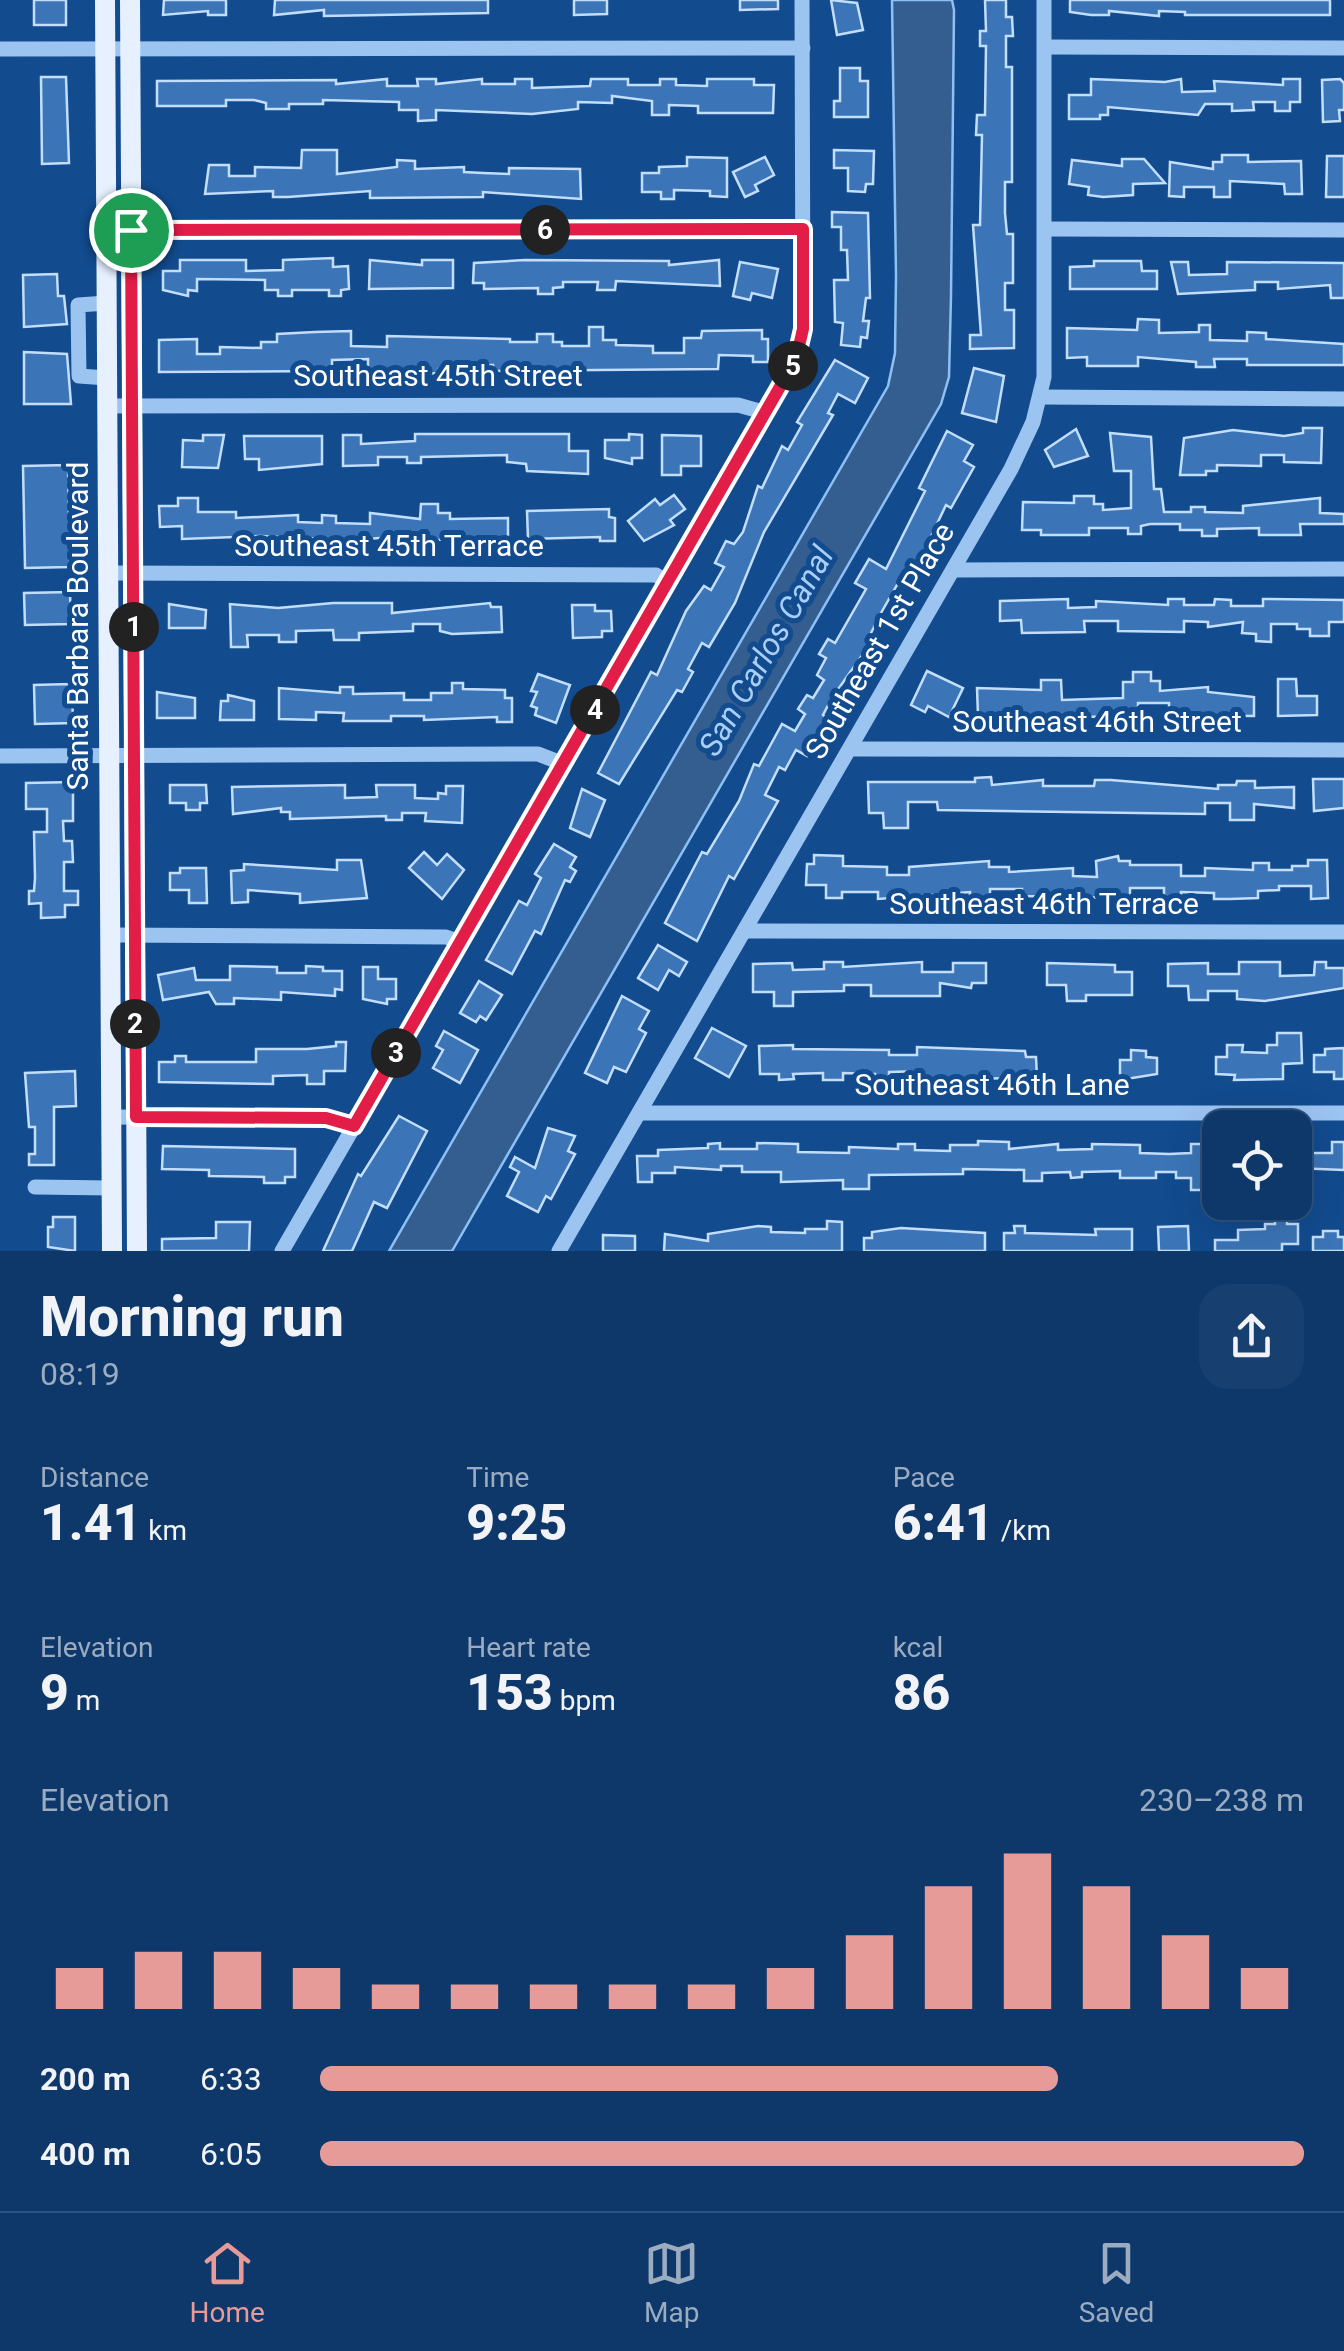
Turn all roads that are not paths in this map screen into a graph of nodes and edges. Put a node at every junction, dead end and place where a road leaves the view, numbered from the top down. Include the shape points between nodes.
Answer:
1 (105, 0) edge
2 (130, 0) edge
3 (802, 0) edge
4 (1044, 0) edge
5 (1046, 47) junction
6 (804, 48) junction
7 (1344, 48) edge
8 (0, 49) edge
9 (106, 49) junction
10 (130, 50) junction
11 (803, 229) junction
12 (1046, 229) junction
13 (106, 230) junction
14 (131, 230) junction
15 (1344, 230) edge
16 (1040, 397) junction
17 (1344, 399) edge
18 (132, 405) junction
19 (107, 406) junction
20 (766, 413) junction
21 (953, 570) junction
22 (1344, 570) edge
23 (108, 574) junction
24 (133, 574) junction
25 (668, 583) junction
26 (850, 749) junction
27 (1344, 750) edge
28 (109, 755) junction
29 (134, 755) junction
30 (0, 756) edge
31 (564, 764) junction
32 (744, 932) junction
33 (1344, 932) edge
34 (110, 935) junction
35 (135, 936) junction
36 (461, 942) junction
37 (639, 1112) junction
38 (1344, 1114) edge
39 (111, 1117) junction
40 (136, 1117) junction
41 (354, 1126) junction
42 (36, 1187) dead end
43 (111, 1188) junction
44 (112, 1251) edge
45 (136, 1251) edge
46 (282, 1251) edge
47 (559, 1251) edge

1 - 9 main road, Santa Barbara Boulevard
2 - 10 main road, Santa Barbara Boulevard
3 - 6 street
4 - 5 street, Southeast 1st Place
5 - 7 street
5 - 12 street, Southeast 1st Place
6 - 10 street
6 - 11 street
8 - 9 street
9 - 10 street
9 - 13 main road, Santa Barbara Boulevard
10 - 14 main road, Santa Barbara Boulevard
11 - 14 street
11 - 20 street via 801,344
12 - 15 street
12 - 16 street, Southeast 1st Place
13 - 14 street
13 - 19 main road, Santa Barbara Boulevard
14 - 18 main road, Santa Barbara Boulevard
16 - 17 street
16 - 21 street, Southeast 1st Place via 1019,454
18 - 19 street, Southeast 45th Street
18 - 20 street, Southeast 45th Street via 738,404
18 - 24 main road, Santa Barbara Boulevard
19 - 23 main road, Santa Barbara Boulevard
20 - 25 street
21 - 22 street
21 - 26 street, Southeast 1st Place
23 - 24 street, Southeast 45th Terrace
23 - 28 main road, Santa Barbara Boulevard
24 - 25 street, Southeast 45th Terrace via 656,575
24 - 29 main road, Santa Barbara Boulevard
25 - 31 street
26 - 27 street, Southeast 46th Street
26 - 32 street, Southeast 1st Place
28 - 29 street
28 - 30 street
28 - 34 main road, Santa Barbara Boulevard
29 - 31 street via 538,754
29 - 35 main road, Santa Barbara Boulevard
31 - 36 street
32 - 33 street, Southeast 46th Terrace
32 - 37 street, Southeast 1st Place
34 - 35 street
34 - 39 main road, Santa Barbara Boulevard
35 - 36 street
35 - 40 main road, Santa Barbara Boulevard
36 - 41 street
37 - 38 street, Southeast 46th Lane
37 - 47 street, Southeast 1st Place
39 - 40 street
39 - 43 main road, Santa Barbara Boulevard
40 - 41 street via 326,1118
40 - 45 main road, Santa Barbara Boulevard
41 - 46 street
42 - 43 street
43 - 44 main road, Santa Barbara Boulevard

